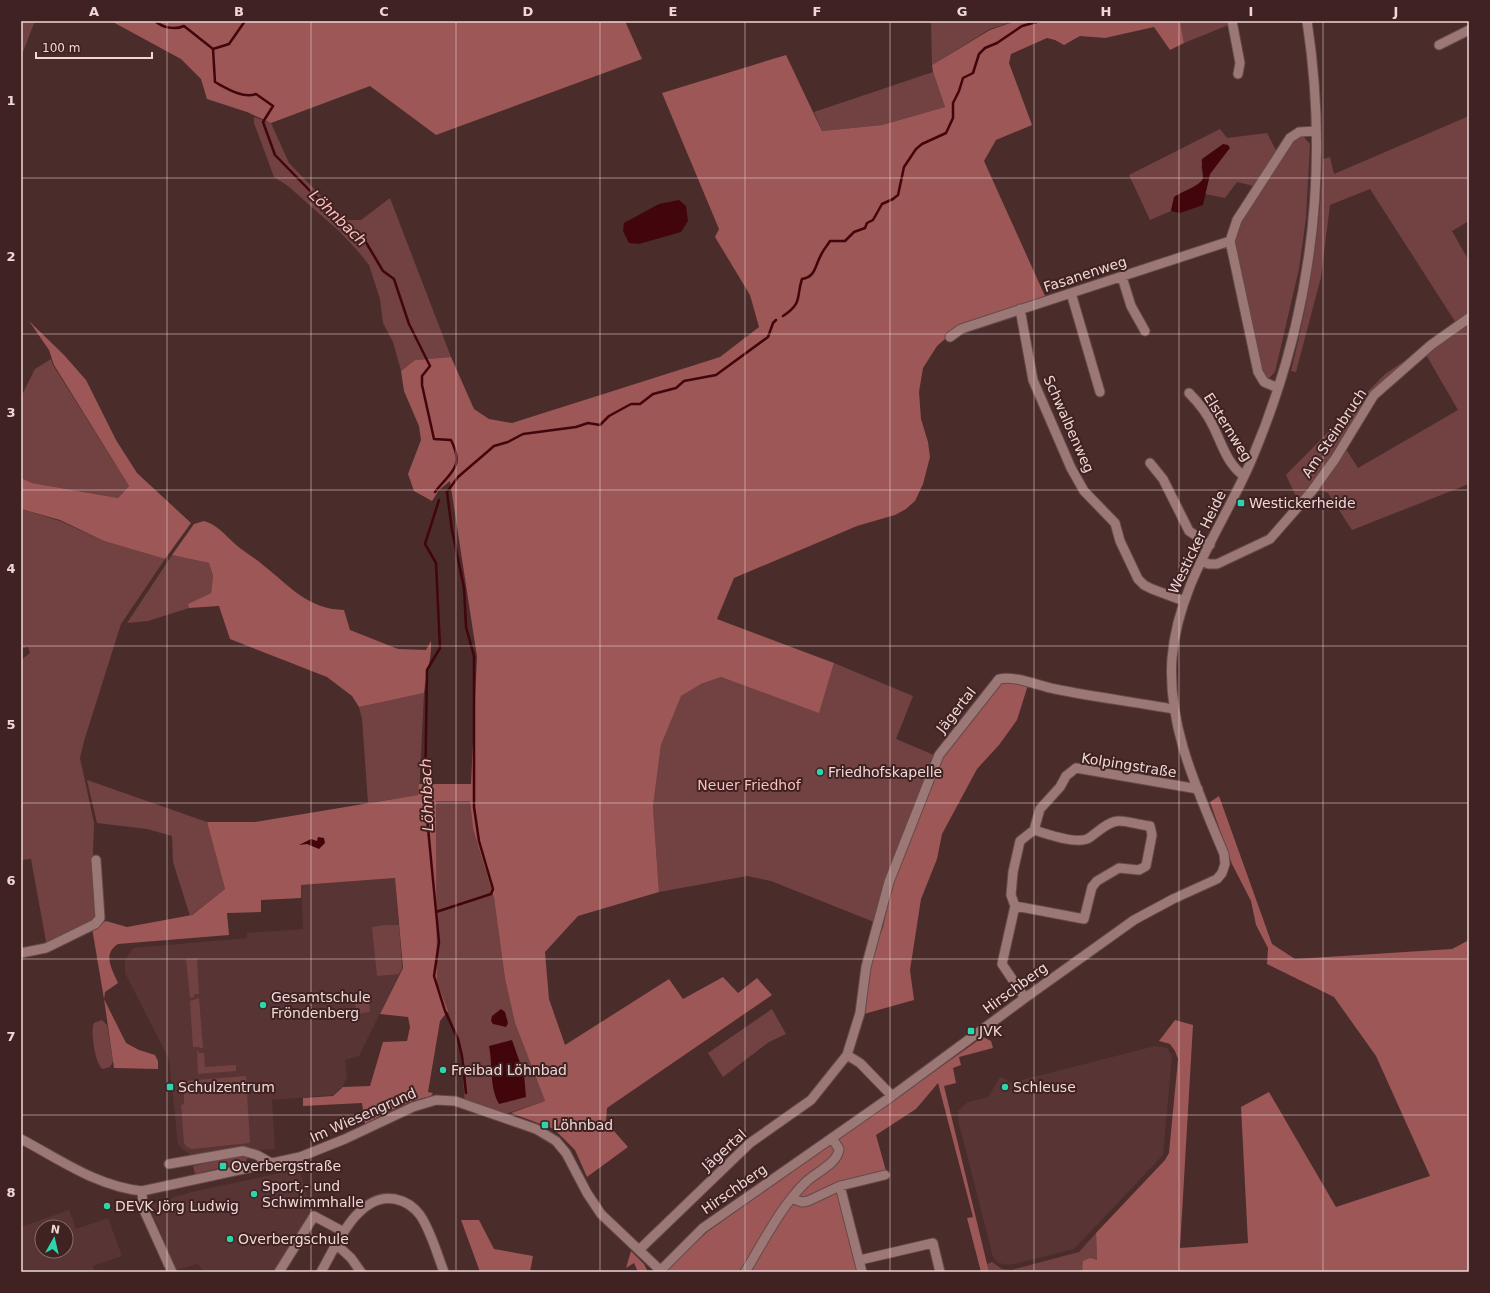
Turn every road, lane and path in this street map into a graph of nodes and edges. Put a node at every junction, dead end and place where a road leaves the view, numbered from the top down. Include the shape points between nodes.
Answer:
1 (1232, 21) edge
2 (1307, 21) edge
3 (1469, 30) edge
4 (1439, 45) dead end
5 (1238, 74) dead end
6 (1316, 131) junction
7 (1230, 241) junction
8 (1122, 277) junction
9 (1071, 293) junction
10 (1020, 309) junction
11 (1469, 318) edge
12 (1145, 331) dead end
13 (950, 337) dead end
14 (1278, 388) junction
15 (1100, 392) dead end
16 (1189, 393) dead end
17 (1150, 463) dead end
18 (1244, 476) junction
19 (1210, 545) junction
20 (1201, 561) junction
21 (1184, 601) junction
22 (1173, 709) junction
23 (1198, 789) junction
24 (1034, 830) junction
25 (96, 860) dead end
26 (1222, 873) joint
27 (1015, 906) junction
28 (21, 953) edge
29 (1025, 998) junction
30 (848, 1055) junction
31 (892, 1096) junction
32 (832, 1138) junction
33 (21, 1139) edge
34 (271, 1163) junction
35 (169, 1164) dead end
36 (884, 1175) dead end
37 (840, 1186) junction
38 (142, 1191) junction
39 (793, 1199) junction
40 (344, 1232) junction
41 (337, 1245) junction
42 (639, 1250) junction
43 (860, 1260) junction
44 (660, 1271) edge
45 (172, 1272) edge
46 (280, 1272) edge
47 (321, 1272) edge
48 (361, 1272) edge
49 (444, 1272) edge
50 (745, 1272) edge
51 (862, 1272) edge
52 (940, 1272) edge

1 - 5 street via 1240,63
2 - 6 street, Westicker Heide
3 - 4 street
6 - 7 street via 1299,132 1290,138 1237,220
6 - 14 street, Westicker Heide via 1315,212 1308,263 1296,325
7 - 8 street, Fasanenweg
7 - 14 street via 1258,372 1264,382
8 - 9 street, Fasanenweg
8 - 12 street via 1131,306
9 - 10 street, Fasanenweg
9 - 15 street
10 - 13 street, Fasanenweg via 961,329
10 - 21 street, Schwalbenweg via 1033,380 1071,468 1084,491 1115,523 1120,541 1138,579 1152,589
11 - 20 street, Am Steinbruch via 1431,345 1374,395 1335,459 1270,539 1217,564
14 - 18 street, Westicker Heide
16 - 18 street, Elsternweg via 1201,404 1213,424 1229,461
17 - 19 street via 1163,479 1189,531
18 - 19 street, Westicker Heide
19 - 20 street, Westicker Heide
20 - 21 street, Westicker Heide
21 - 22 street, Westicker Heide via 1172,657
22 - 23 street, Westicker Heide via 1182,747
22 - 30 street, Jägertal via 1096,697 1007,677 999,679 939,755 889,882 864,975 860,1013
23 - 24 street, Kolpingstraße via 1076,768 1066,776 1060,787 1040,809
23 - 26 street, Westicker Heide via 1224,854 1225,864
24 - 27 street via 1020,841 1011,895
24 - 27 street via 1079,840 1087,839 1118,821 1150,826 1152,835 1146,866 1139,870 1119,868 1097,881 1092,887 1084,919
25 - 28 street via 100,918 96,924 46,948
26 - 29 street, Hirschberg via 1217,879 1134,920
27 - 29 street via 1002,964
29 - 31 street, Hirschberg
30 - 31 street via 860,1063
30 - 42 street, Jägertal via 811,1100 750,1143
31 - 32 street, Hirschberg
32 - 39 street via 839,1149 836,1158 807,1182
32 - 44 street, Hirschberg via 703,1228
33 - 38 street via 99,1182
34 - 35 street via 258,1155 243,1151
34 - 38 street, Im Wiesengrund
34 - 42 street, Im Wiesengrund via 300,1157 321,1149 427,1102 446,1100 465,1103 542,1132 556,1141 566,1153 601,1214
36 - 37 street
37 - 39 street via 808,1201
37 - 43 street
38 - 45 street via 143,1208
39 - 50 street
40 - 41 street
40 - 46 street via 314,1216
40 - 49 street via 354,1218 371,1203 401,1200 420,1214
41 - 47 street
41 - 48 street
42 - 44 street, Im Wiesengrund
43 - 51 street
43 - 52 street via 933,1243

